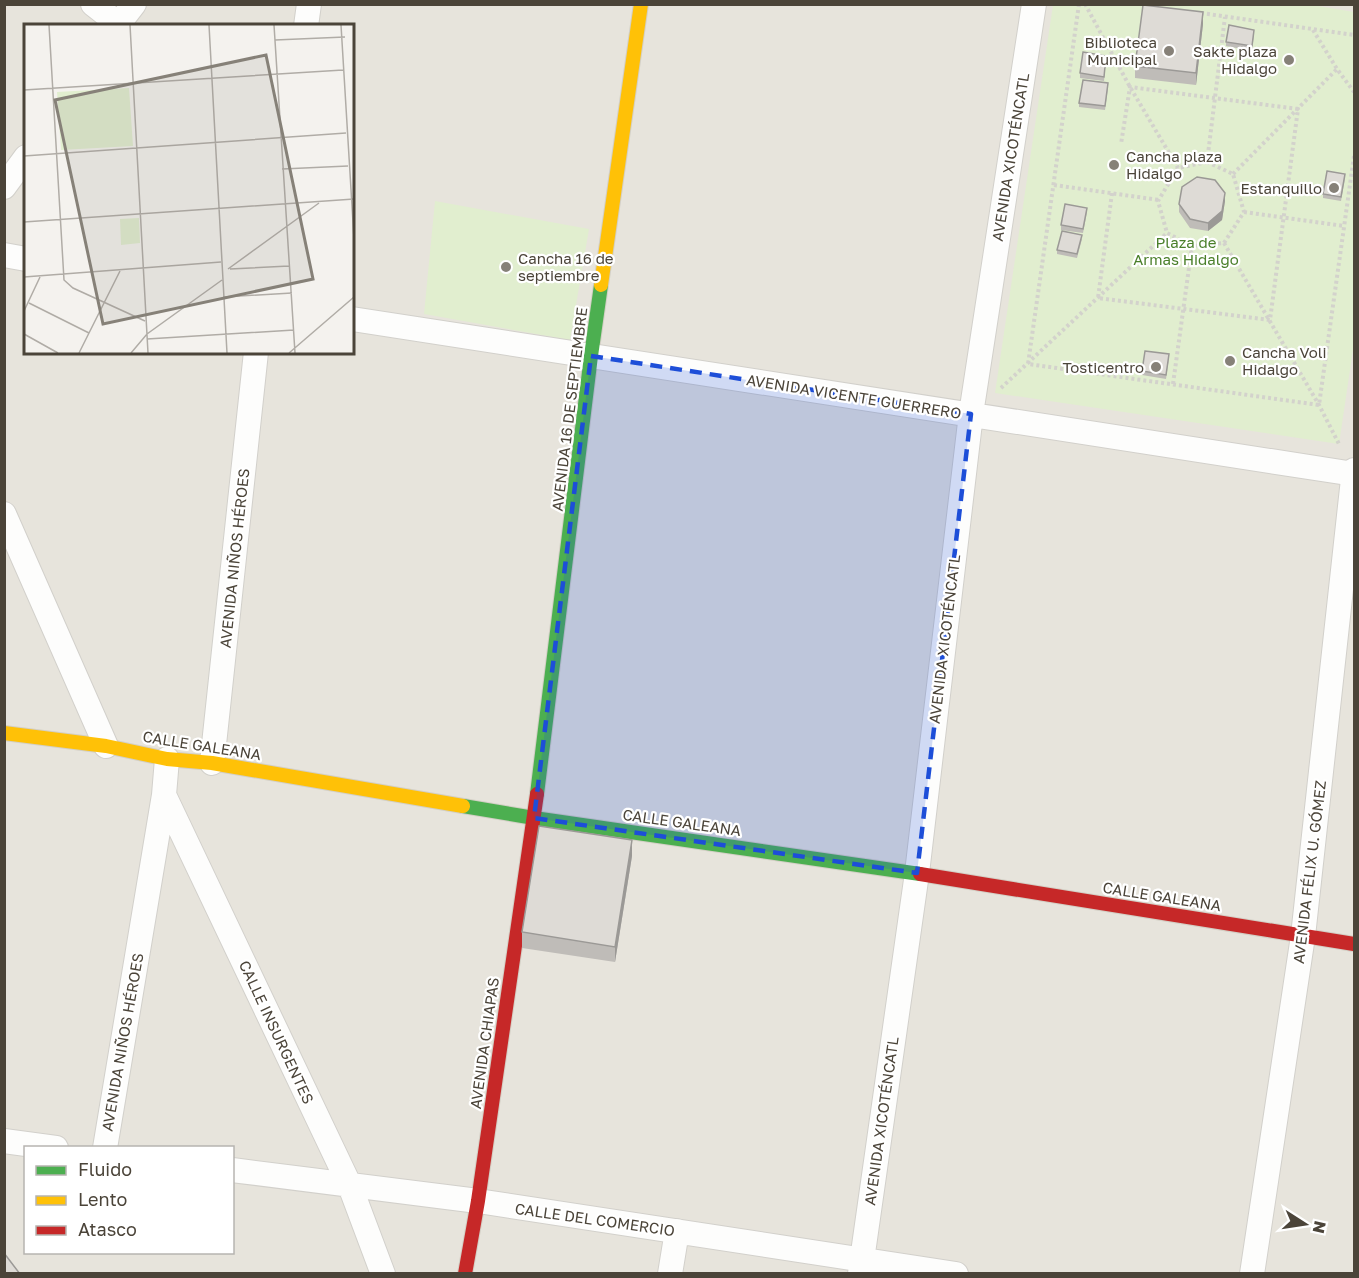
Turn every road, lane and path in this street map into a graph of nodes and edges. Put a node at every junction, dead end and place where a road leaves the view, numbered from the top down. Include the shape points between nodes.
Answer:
1 (93, 4) edge
2 (134, 4) edge
3 (309, 4) edge
4 (640, 4) edge
5 (1034, 4) edge
6 (1079, 4) edge
7 (1085, 4) edge
8 (1192, 12) edge
9 (1225, 17) junction
10 (118, 24) edge
11 (120, 24) edge
12 (306, 24) edge
13 (1312, 29) junction
14 (1354, 35) edge
15 (1337, 69) junction
16 (1130, 87) junction
17 (1354, 92) edge
18 (1214, 98) junction
19 (1298, 109) junction
20 (1121, 144) dead end
21 (1354, 156) edge
22 (24, 160) edge
23 (1207, 162) junction
24 (1178, 168) junction
25 (1233, 174) junction
26 (1054, 184) junction
27 (4, 187) edge
28 (1112, 193) junction
29 (1159, 200) junction
30 (1244, 212) junction
31 (1284, 217) junction
32 (1344, 226) junction
33 (1167, 233) junction
34 (1224, 243) junction
35 (1192, 246) junction
36 (4, 255) edge
37 (24, 259) edge
38 (1098, 298) junction
39 (1183, 309) junction
40 (354, 319) edge
41 (1270, 320) junction
42 (256, 354) edge
43 (591, 356) junction
44 (1028, 364) junction
45 (1173, 384) junction
46 (1319, 405) junction
47 (971, 414) junction
48 (1354, 472) edge
49 (4, 514) edge
50 (5, 736) edge
51 (106, 746) junction
52 (167, 759) junction
53 (212, 763) junction
54 (164, 795) junction
55 (534, 818) junction
56 (917, 873) junction
57 (1303, 936) junction
58 (1354, 944) edge
59 (4, 1141) edge
60 (41, 1146) edge
61 (105, 1146) edge
62 (234, 1170) edge
63 (350, 1186) junction
64 (478, 1201) junction
65 (677, 1231) junction
66 (861, 1266) edge
67 (383, 1274) edge
68 (465, 1274) edge
69 (670, 1274) edge
70 (956, 1274) edge
71 (1252, 1274) edge

1 - 10 street
2 - 11 street
3 - 12 street
4 - 43 street, AVENIDA 16 DE SEPTIEMBRE
5 - 47 street, AVENIDA XICOTÉNCATL
6 - 26 path
7 - 16 path
8 - 9 path
9 - 13 path
9 - 18 path
13 - 14 path
13 - 15 path
15 - 17 path
15 - 19 path
16 - 18 path
16 - 20 path
16 - 24 path
18 - 19 path
18 - 23 path
19 - 25 path
19 - 31 path
21 - 32 path
22 - 27 street
23 - 24 path
23 - 25 path
24 - 29 path
25 - 30 path
26 - 28 path
26 - 44 path
28 - 29 path
28 - 38 path
29 - 33 path
30 - 31 path
30 - 34 path
31 - 32 path
31 - 41 path
32 - 46 path
33 - 35 path
33 - 38 path
34 - 35 path
34 - 41 path
35 - 39 path
36 - 37 street
38 - 39 path
38 - 44 path
39 - 41 path
39 - 45 path
40 - 43 street, AVENIDA VICENTE GUERRERO
41 - 46 path
42 - 53 street, AVENIDA NIÑOS HÉROES
43 - 47 street, AVENIDA VICENTE GUERRERO
43 - 55 street, AVENIDA 16 DE SEPTIEMBRE
44 - 45 path
45 - 46 path
46 - 48 path
47 - 48 street, AVENIDA VICENTE GUERRERO
47 - 56 street, AVENIDA XICOTÉNCATL
48 - 57 street, AVENIDA FÉLIX U. GÓMEZ
49 - 51 street
50 - 51 street, CALLE GALEANA
51 - 52 street, CALLE GALEANA
52 - 53 street, CALLE GALEANA
52 - 54 street, AVENIDA NIÑOS HÉROES
53 - 55 street, CALLE GALEANA
54 - 61 street, AVENIDA NIÑOS HÉROES
54 - 63 street, CALLE INSURGENTES
55 - 56 street, CALLE GALEANA
55 - 64 street, AVENIDA CHIAPAS
56 - 57 street, CALLE GALEANA
56 - 66 street, AVENIDA XICOTÉNCATL
57 - 58 street, CALLE GALEANA
57 - 71 street, AVENIDA FÉLIX U. GÓMEZ
59 - 60 street
62 - 63 street, CALLE DEL COMERCIO
63 - 64 street, CALLE DEL COMERCIO
63 - 67 street, CALLE INSURGENTES
64 - 65 street, CALLE DEL COMERCIO
64 - 68 street, AVENIDA CHIAPAS
65 - 66 street, CALLE DEL COMERCIO
65 - 69 street
66 - 70 street, CALLE DEL COMERCIO

